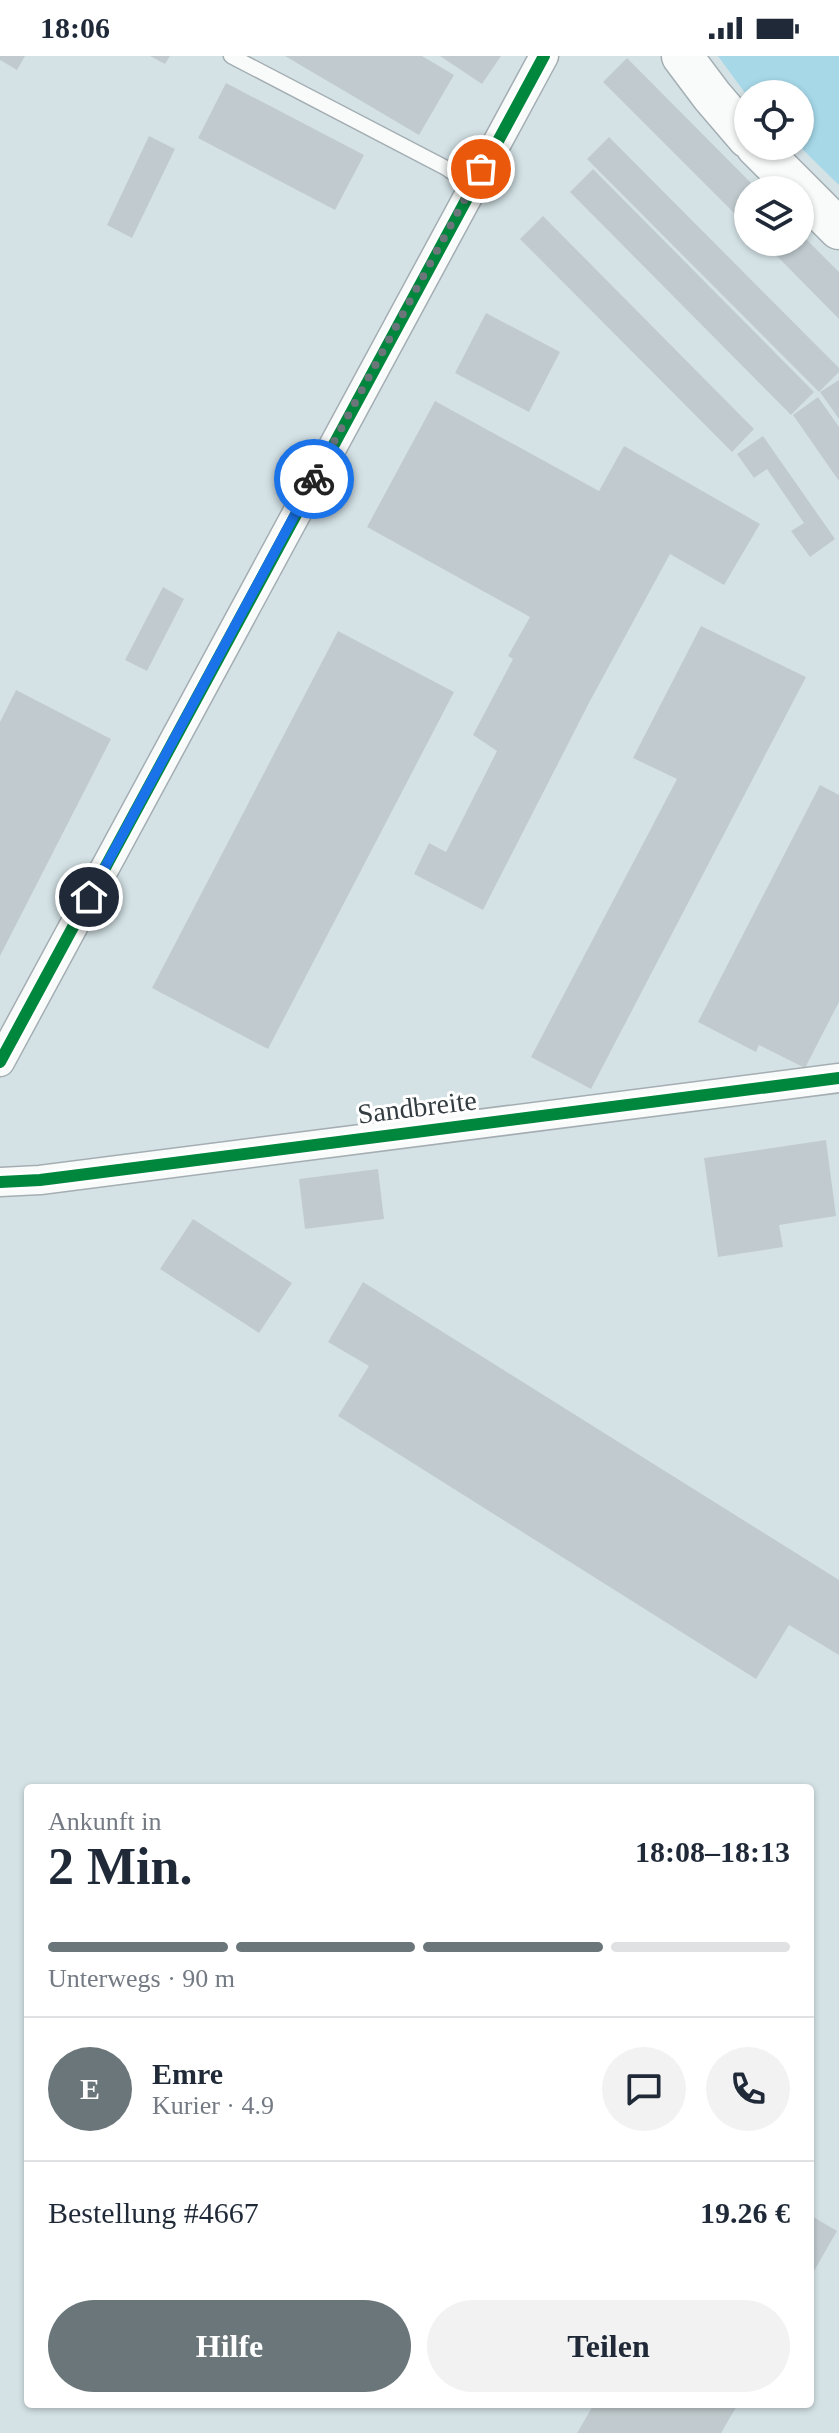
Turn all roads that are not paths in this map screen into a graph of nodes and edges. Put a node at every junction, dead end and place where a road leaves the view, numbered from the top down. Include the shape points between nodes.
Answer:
1 (231, 56) edge
2 (544, 56) edge
3 (682, 56) edge
4 (734, 122) edge
5 (770, 160) edge
6 (786, 176) edge
7 (472, 186) junction
8 (814, 204) edge
9 (839, 229) edge
10 (0, 1062) edge
11 (839, 1078) edge
12 (0, 1182) edge

1 - 7 lane
2 - 7 street
3 - 4 main road
5 - 6 main road
7 - 10 street
8 - 9 main road
11 - 12 street, Sandbreite

